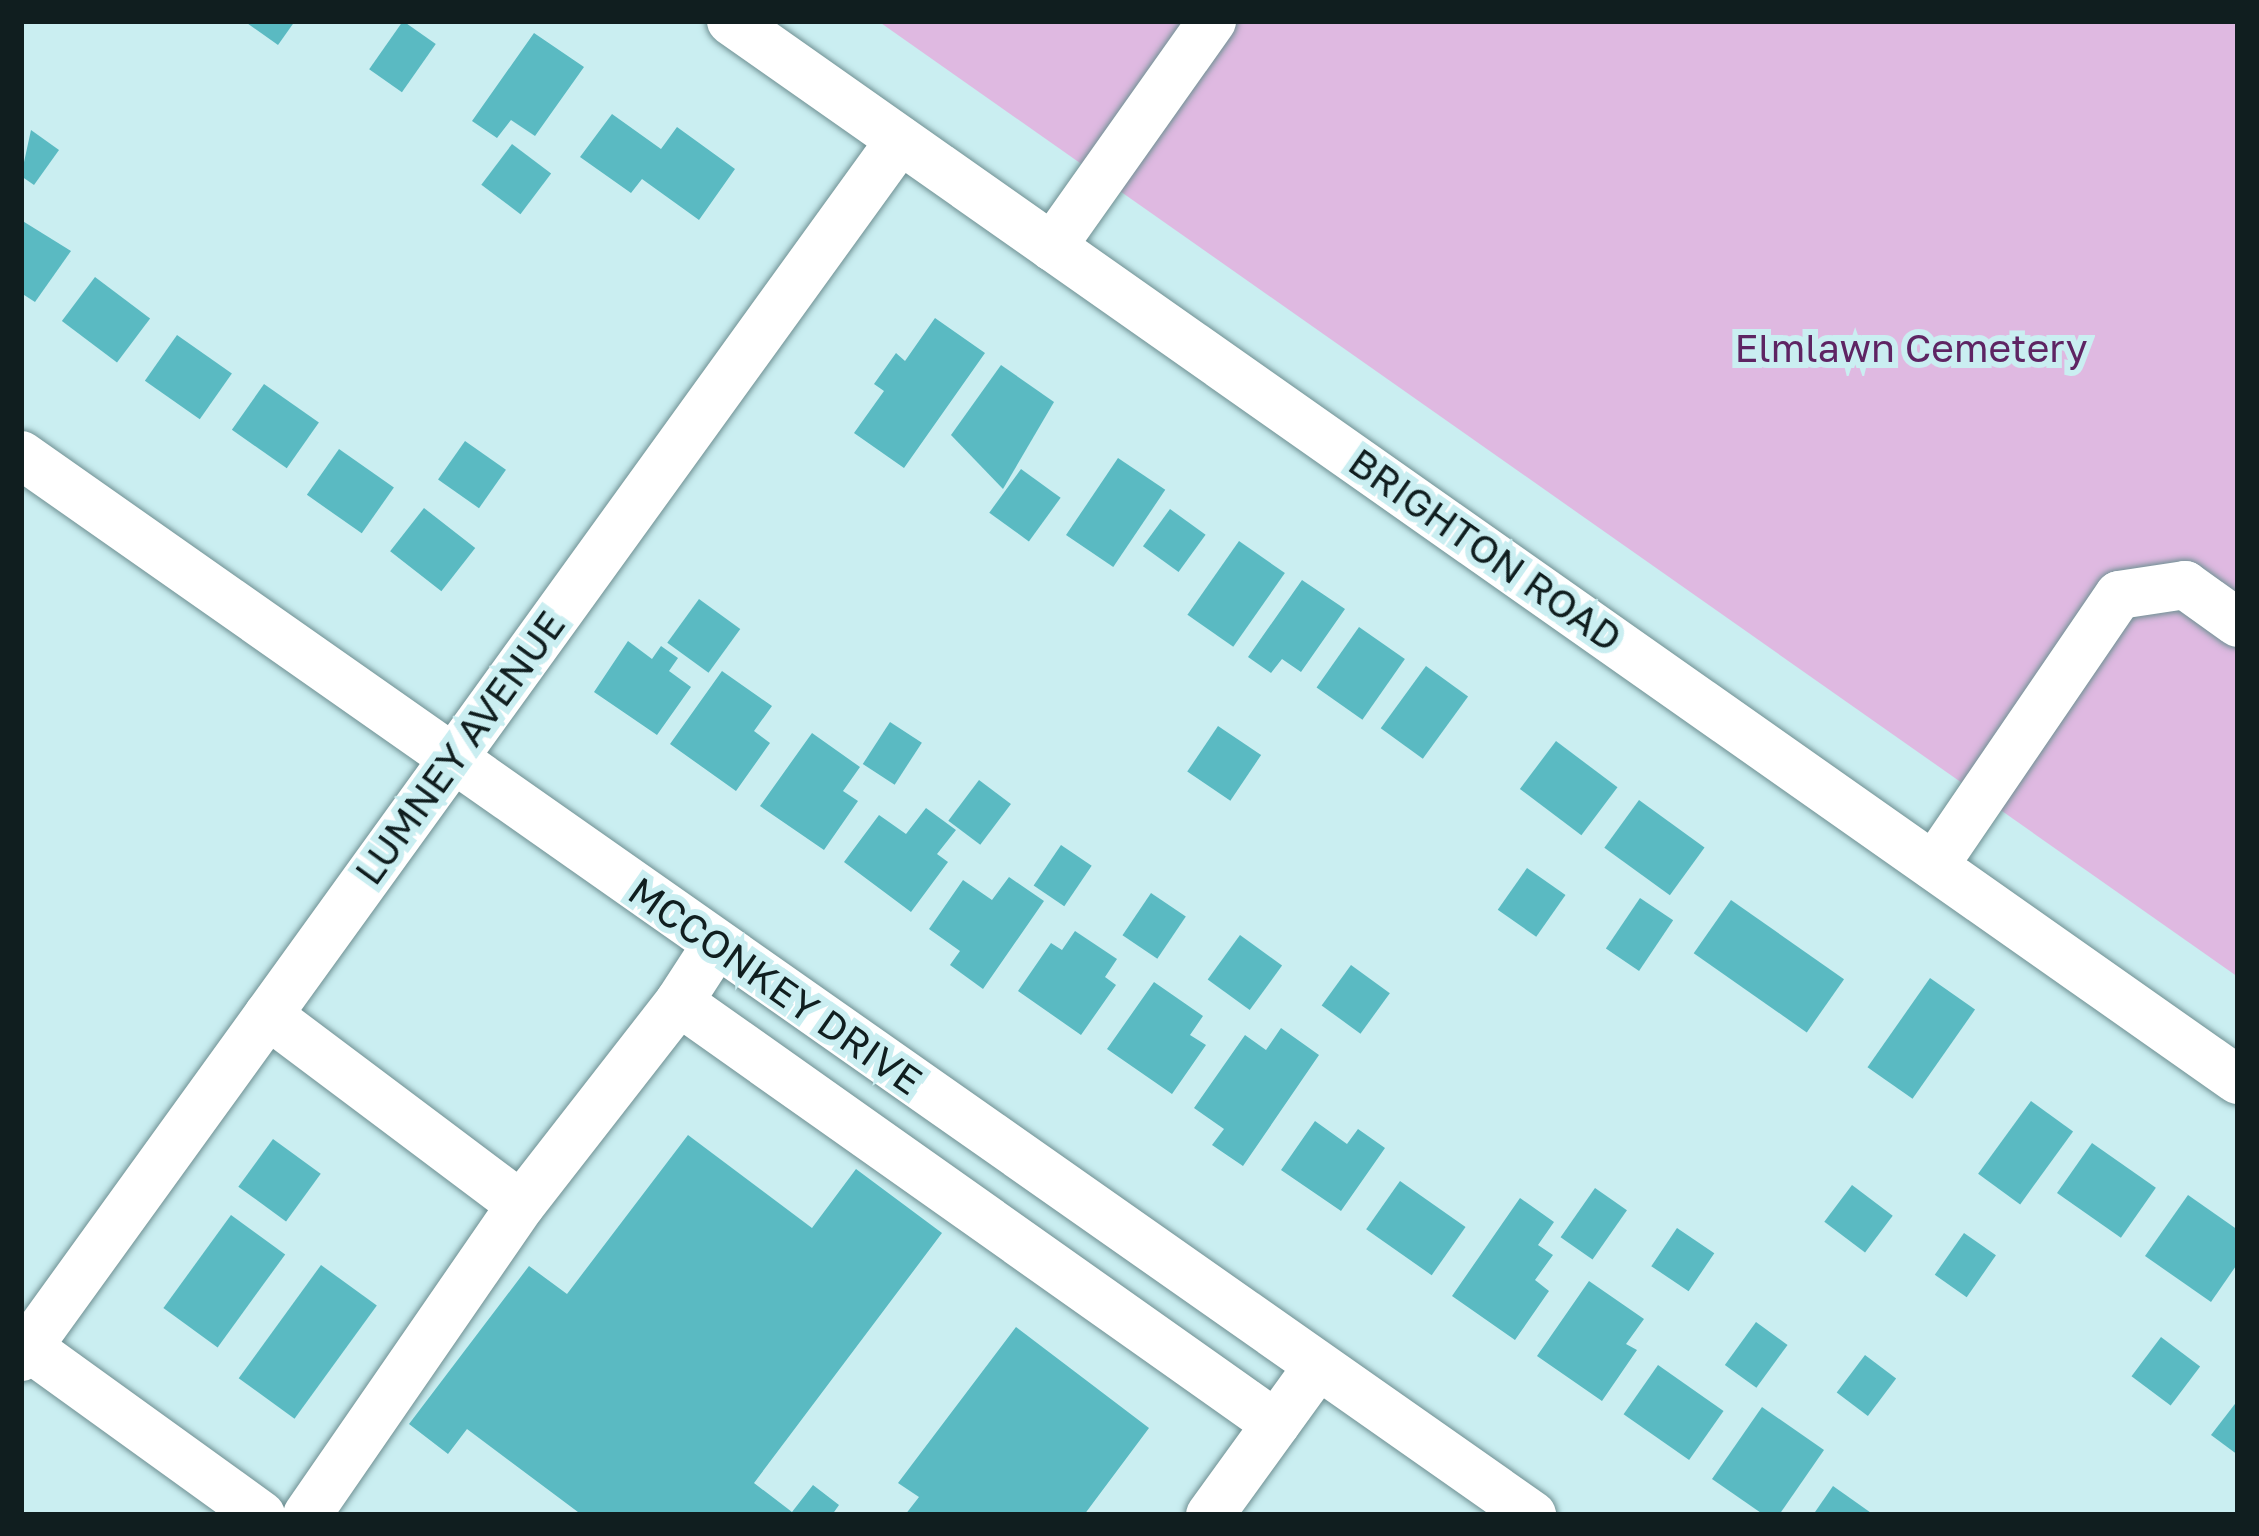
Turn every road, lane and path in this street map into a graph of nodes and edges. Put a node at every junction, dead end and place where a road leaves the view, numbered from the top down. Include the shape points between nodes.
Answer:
1 (731, 21) edge
2 (1212, 21) edge
3 (900, 140) junction
4 (1052, 247) junction
5 (21, 455) edge
6 (2238, 623) edge
7 (452, 760) junction
8 (1934, 866) junction
9 (716, 945) junction
10 (679, 1002) junction
11 (268, 1015) junction
12 (2237, 1078) edge
13 (520, 1205) junction
14 (23, 1349) edge
15 (1318, 1366) junction
16 (1276, 1424) junction
17 (1225, 1510) edge
18 (261, 1515) edge
19 (307, 1515) edge
20 (1532, 1515) edge

1 - 3 street, BRIGHTON ROAD
2 - 4 street
3 - 4 street, BRIGHTON ROAD
3 - 7 street, LUMNEY AVENUE
4 - 8 street, BRIGHTON ROAD
5 - 7 street, MCCONKEY DRIVE
6 - 8 street via 2186,585 2119,595
7 - 9 street, MCCONKEY DRIVE
7 - 11 street, LUMNEY AVENUE
8 - 12 street, BRIGHTON ROAD
9 - 10 street
9 - 15 street, MCCONKEY DRIVE
10 - 13 street
10 - 16 street
11 - 13 street
11 - 14 street, LUMNEY AVENUE
13 - 19 street
14 - 18 street
15 - 16 street
15 - 20 street, MCCONKEY DRIVE
16 - 17 street

